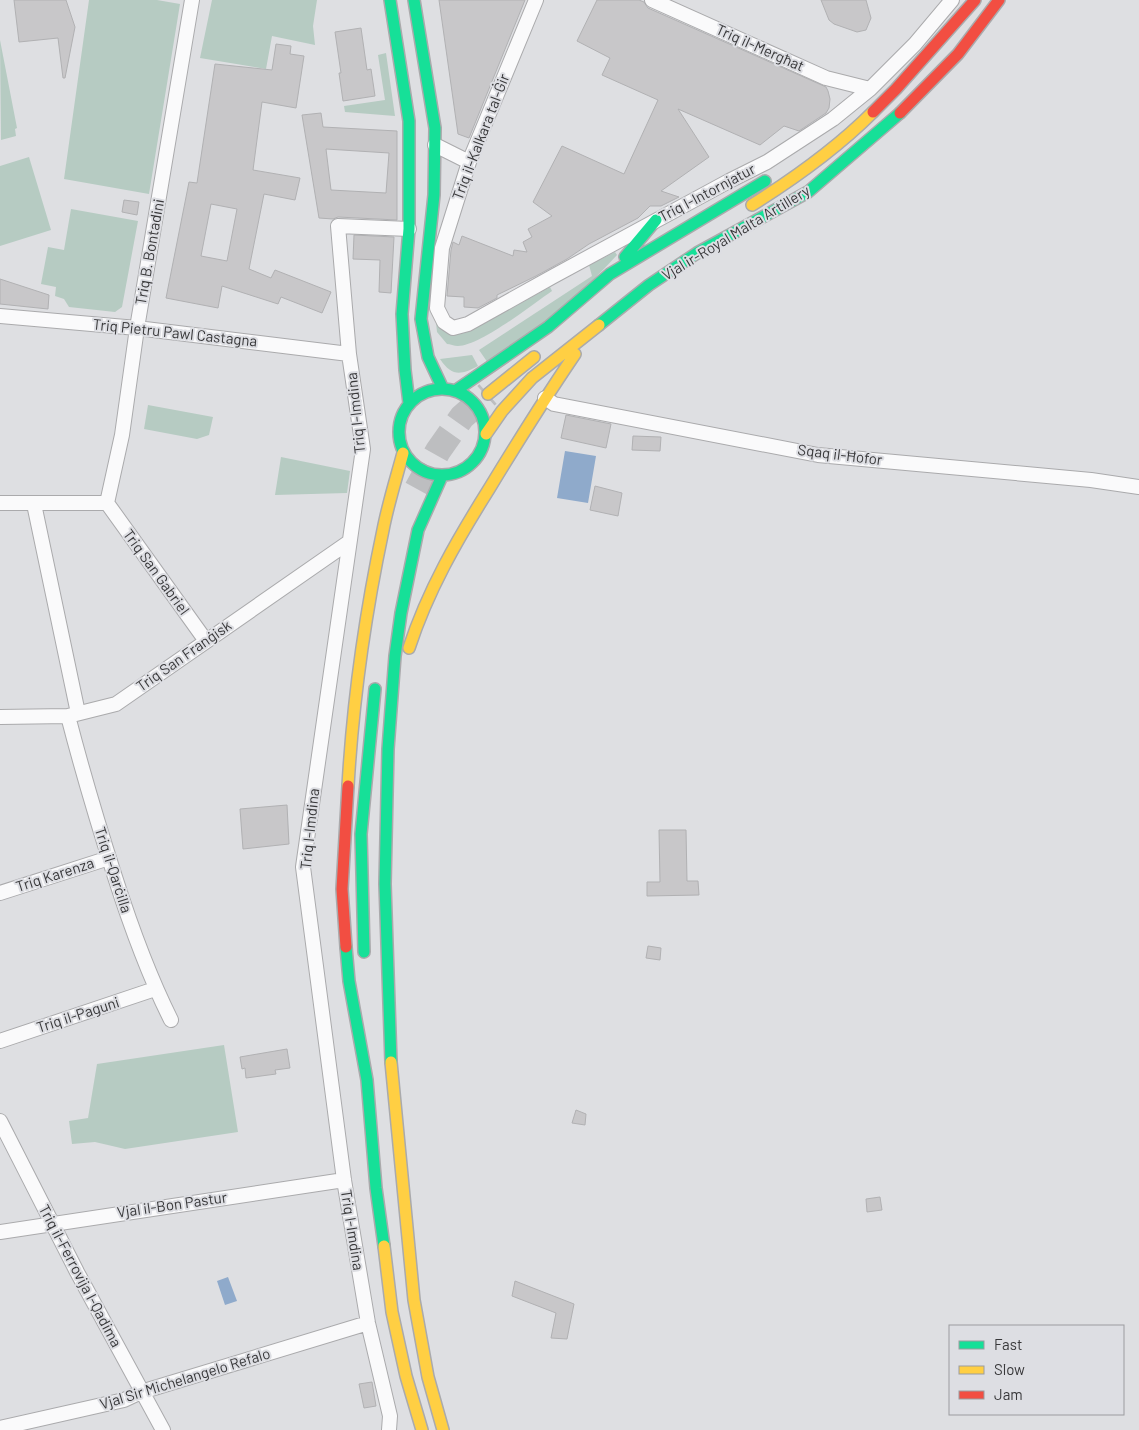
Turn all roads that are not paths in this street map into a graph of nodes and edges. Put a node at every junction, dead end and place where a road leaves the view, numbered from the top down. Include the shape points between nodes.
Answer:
1 (192, 0) edge
2 (390, 0) edge
3 (414, 0) edge
4 (536, 0) edge
5 (652, 0) edge
6 (952, 0) edge
7 (975, 0) edge
8 (999, 0) edge
9 (870, 89) junction
10 (896, 89) junction
11 (826, 139) dead end
12 (435, 146) junction
13 (469, 162) junction
14 (774, 175) dead end
15 (744, 210) dead end
16 (656, 220) junction
17 (409, 228) junction
18 (610, 274) junction
19 (437, 308) joint
20 (0, 316) edge
21 (137, 328) junction
22 (589, 333) junction
23 (543, 350) dead end
24 (349, 354) junction
25 (443, 389) junction
26 (455, 390) junction
27 (488, 394) tunnel mouth
28 (545, 398) junction
29 (409, 403) junction
30 (486, 434) junction
31 (402, 449) junction
32 (442, 476) junction
33 (1139, 486) edge
34 (0, 503) edge
35 (34, 504) junction
36 (107, 504) junction
37 (349, 542) junction
38 (206, 641) junction
39 (376, 680) dead end
40 (73, 714) junction
41 (0, 717) edge
42 (389, 736) junction
43 (109, 858) junction
44 (0, 893) edge
45 (364, 962) dead end
46 (155, 989) junction
47 (365, 1001) dead end
48 (171, 1020) dead end
49 (0, 1041) edge
50 (366, 1080) junction
51 (0, 1121) edge
52 (344, 1180) junction
53 (52, 1223) junction
54 (0, 1232) edge
55 (368, 1323) junction
56 (406, 1376) junction
57 (141, 1392) junction
58 (408, 1421) dead end
59 (0, 1428) edge
60 (163, 1430) edge
61 (389, 1430) edge
62 (422, 1430) edge
63 (443, 1430) edge

1 - 21 street, Triq B. Bontadini
2 - 17 main road via 409,121
3 - 12 main road via 435,128
4 - 13 street, Triq il-Kalkara tal-Ġir
5 - 9 street, Triq il-Mergħat via 826,78
6 - 9 street, Triq l-Intornjatur via 915,44
7 - 10 main road, Vjal ir-Royal Malta Artillery
8 - 22 main road, Vjal ir-Royal Malta Artillery via 945,68 890,123 808,192 697,253 648,286
9 - 16 street, Triq l-Intornjatur via 833,119 767,162
10 - 11 main road, Vjal ir-Royal Malta Artillery
10 - 15 main road, Vjal ir-Royal Malta Artillery via 852,133
12 - 13 street
12 - 25 main road via 434,195 421,319 428,357
13 - 19 street, Triq il-Kalkara tal-Ġir via 442,248
14 - 18 main road, Vjal ir-Royal Malta Artillery
16 - 18 main road
16 - 19 street, Triq l-Intornjatur via 468,324 453,328 444,322
17 - 24 street, Triq l-Imdina via 338,226
17 - 29 main road via 402,321
18 - 26 main road, Vjal ir-Royal Malta Artillery via 548,327
20 - 21 street, Triq Pietru Pawl Castagna
21 - 24 street, Triq Pietru Pawl Castagna
21 - 36 street, Triq B. Bontadini via 122,435
22 - 28 main road
22 - 30 main road, Vjal ir-Royal Malta Artillery via 532,378
23 - 27 main road
24 - 37 street, Triq l-Imdina via 363,449
25 - 26 main road
25 - 29 main road via 431,390
26 - 30 main road via 465,395 481,412
28 - 33 street, Sqaq il-Ħofor via 554,404 818,454
28 - 42 main road via 432,585 405,659
29 - 31 main road, Triq l-Imdina via 399,423
30 - 32 main road via 484,445 472,464 458,473
31 - 32 main road via 413,465 427,473
31 - 50 main road, Triq l-Imdina via 363,636 350,750 342,889 349,980
32 - 42 main road via 423,516 414,546 395,656
34 - 35 street
35 - 36 street
35 - 40 street, Triq il-Qarċilla
36 - 38 street, Triq San Gabriel
37 - 38 street, Triq San Franġisk
37 - 52 street, Triq l-Imdina via 303,867
38 - 40 street, Triq San Franġisk via 116,704
39 - 45 main road via 361,834
40 - 41 street, Triq San Franġisk
40 - 43 street, Triq il-Qarċilla
42 - 63 main road via 385,884 390,1049 414,1300 428,1377
43 - 44 street, Triq Karenza
43 - 46 street, Triq il-Qarċilla
46 - 48 street, Triq il-Qarċilla
46 - 49 street, Triq il-Paguni
47 - 50 main road, Triq l-Imdina
50 - 56 main road, Triq l-Imdina via 392,1312
51 - 53 street, Triq il-Ferrovija l-Qadima
52 - 53 street, Vjal il-Bon Pastur
52 - 55 street, Triq l-Imdina
53 - 54 street, Vjal il-Bon Pastur
53 - 57 street, Triq il-Ferrovija l-Qadima
55 - 57 street, Vjal Sir Michelangelo Refalo
55 - 61 street, Triq l-Imdina via 390,1416
56 - 58 main road
56 - 62 main road, Triq l-Imdina
57 - 59 street, Vjal Sir Michelangelo Refalo via 124,1400
57 - 60 street, Triq il-Ferrovija l-Qadima

